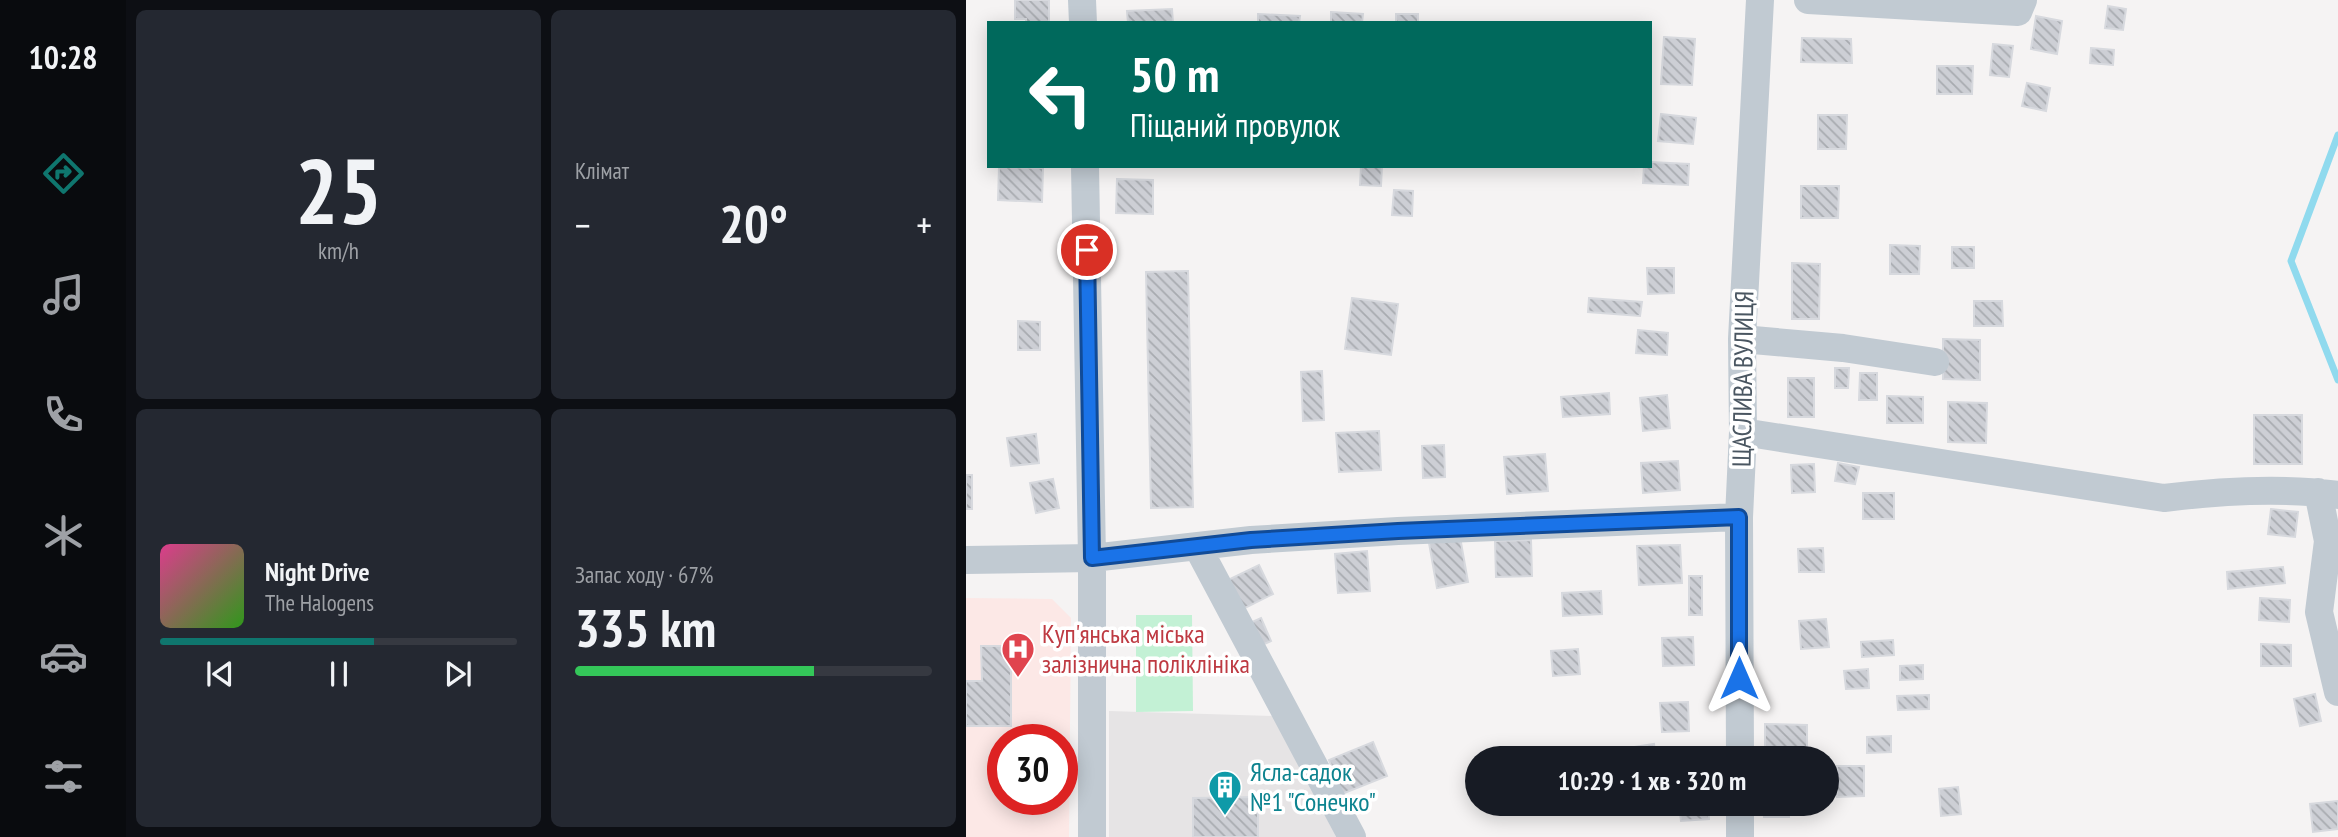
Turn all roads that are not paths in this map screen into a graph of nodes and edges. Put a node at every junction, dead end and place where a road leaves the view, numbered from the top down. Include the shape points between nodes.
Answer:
1 (1082, 0) edge
2 (1760, 0) edge
3 (1808, 0) edge
4 (2021, 6) edge
5 (1083, 21) edge
6 (1085, 168) edge
7 (1742, 339) junction
8 (1935, 362) dead end
9 (1743, 432) junction
10 (2328, 494) edge
11 (1739, 517) junction
12 (1197, 546) junction
13 (1092, 558) junction
14 (966, 561) edge
15 (2338, 692) edge
16 (1740, 746) edge
17 (1740, 816) edge
18 (1091, 837) edge
19 (1352, 837) edge
20 (1740, 837) edge

1 - 5 street
2 - 7 street, ЩАСЛИВА ВУЛИЦЯ
3 - 4 street
6 - 13 street
7 - 8 street
7 - 9 street, ЩАСЛИВА ВУЛИЦЯ
9 - 10 street via 2164,498 2210,492
9 - 11 street, ЩАСЛИВА ВУЛИЦЯ
10 - 15 street via 2328,541 2319,612
11 - 12 street via 1398,531
11 - 16 street, ЩАСЛИВА ВУЛИЦЯ
12 - 13 street
12 - 19 street
13 - 14 street
13 - 18 street
17 - 20 street

